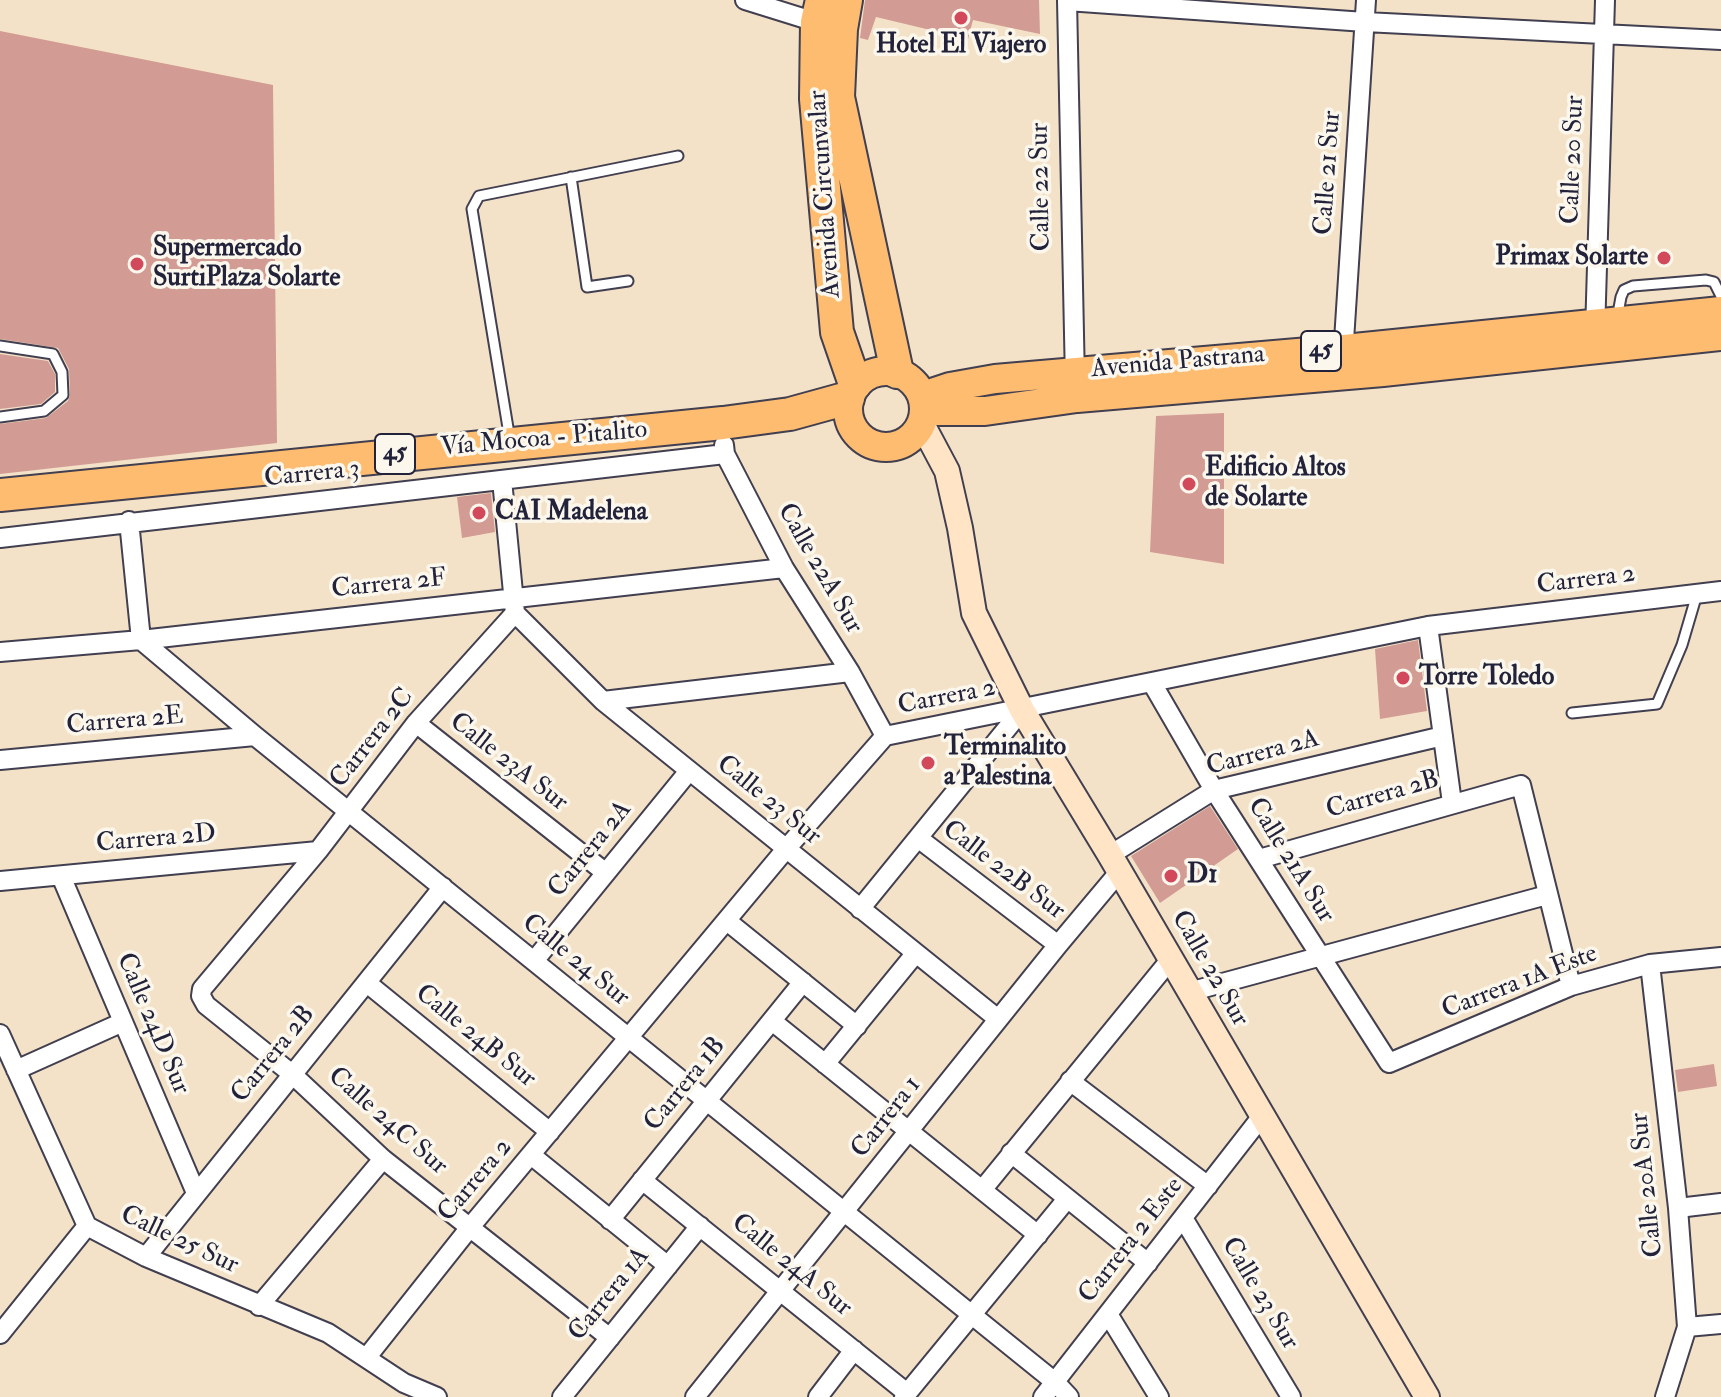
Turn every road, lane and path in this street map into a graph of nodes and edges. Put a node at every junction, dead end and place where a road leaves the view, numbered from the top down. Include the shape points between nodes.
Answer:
1 (745, 0) edge
2 (1067, 0) edge
3 (1366, 0) edge
4 (1605, 0) edge
5 (832, 13) edge
6 (1365, 22) junction
7 (1604, 34) junction
8 (1721, 40) edge
9 (678, 156) dead end
10 (571, 177) junction
11 (628, 281) dead end
12 (1721, 296) edge
13 (1721, 311) edge
14 (1602, 330) junction
15 (1721, 336) edge
16 (0, 346) edge
17 (1343, 362) junction
18 (897, 372) junction
19 (1076, 385) junction
20 (850, 400) junction
21 (0, 417) edge
22 (920, 418) junction
23 (724, 439) junction
24 (511, 443) junction
25 (502, 480) junction
26 (0, 495) edge
27 (129, 521) junction
28 (0, 538) edge
29 (784, 568) junction
30 (1721, 591) edge
31 (1697, 594) junction
32 (515, 605) junction
33 (1428, 626) junction
34 (141, 640) junction
35 (0, 652) edge
36 (850, 672) junction
37 (1152, 683) junction
38 (603, 701) junction
39 (1022, 710) junction
40 (1572, 713) dead end
41 (416, 723) junction
42 (255, 736) junction
43 (885, 736) junction
44 (1443, 736) junction
45 (0, 760) edge
46 (689, 771) junction
47 (1214, 790) junction
48 (1452, 803) junction
49 (350, 811) junction
50 (918, 838) junction
51 (786, 849) junction
52 (318, 851) junction
53 (1259, 859) junction
54 (1115, 863) junction
55 (606, 873) junction
56 (61, 876) junction
57 (0, 881) edge
58 (443, 887) junction
59 (1547, 895) junction
60 (860, 909) junction
61 (727, 921) junction
62 (1058, 945) junction
63 (915, 954) junction
64 (1319, 955) junction
65 (1721, 957) edge
66 (1170, 960) junction
67 (534, 961) junction
68 (1650, 964) junction
69 (803, 982) junction
70 (367, 983) junction
71 (1571, 986) junction
72 (1189, 992) junction
73 (206, 1005) joint
74 (998, 1019) junction
75 (772, 1021) junction
76 (123, 1022) junction
77 (857, 1026) junction
78 (0, 1034) edge
79 (629, 1038) junction
80 (1389, 1063) joint
81 (825, 1064) junction
82 (16, 1070) junction
83 (292, 1074) junction
84 (1070, 1081) junction
85 (707, 1101) junction
86 (1262, 1116) junction
87 (910, 1131) junction
88 (550, 1132) junction
89 (1011, 1153) junction
90 (531, 1155) junction
91 (383, 1159) junction
92 (642, 1180) junction
93 (1208, 1186) junction
94 (982, 1190) junction
95 (196, 1193) junction
96 (1067, 1199) junction
97 (1721, 1203) edge
98 (1678, 1208) junction
99 (845, 1213) junction
100 (1183, 1218) junction
101 (610, 1220) junction
102 (87, 1226) junction
103 (471, 1226) junction
104 (700, 1226) junction
105 (1038, 1235) junction
106 (146, 1257) junction
107 (1148, 1263) junction
108 (668, 1266) junction
109 (781, 1290) junction
110 (259, 1306) junction
111 (1108, 1314) junction
112 (972, 1315) junction
113 (1721, 1324) edge
114 (1687, 1327) junction
115 (0, 1334) edge
116 (610, 1338) junction
117 (854, 1350) junction
118 (367, 1357) junction
119 (1049, 1390) edge
120 (906, 1395) edge
121 (437, 1397) edge
122 (562, 1397) edge
123 (695, 1397) edge
124 (819, 1397) edge
125 (1069, 1397) edge
126 (1159, 1397) edge
127 (1291, 1397) edge
128 (1427, 1397) edge
129 (1665, 1397) edge

1 - 5 street
2 - 6 street
2 - 19 street, Calle 22 Sur
3 - 6 street, Calle 21 Sur
4 - 7 street, Calle 20 Sur
5 - 18 highway, Avenida Circunvalar via 838,97
5 - 20 highway, Avenida Circunvalar via 816,99 837,332
6 - 7 street
6 - 17 street, Calle 21 Sur
7 - 8 street
7 - 14 street, Calle 20 Sur
9 - 10 lane
10 - 11 lane via 587,287
10 - 24 lane via 479,196 472,209
12 - 14 lane via 1714,282 1706,280 1633,286 1624,290
13 - 14 main road, Avenida Pastrana
14 - 15 main road, Avenida Pastrana
14 - 17 main road, Avenida Pastrana
16 - 21 lane via 53,354 62,372 63,395 44,411
17 - 19 main road, Avenida Pastrana
18 - 20 main road via 874,372
18 - 22 main road via 913,381
19 - 22 main road, Avenida Pastrana via 985,411
20 - 22 main road via 857,436 874,446 893,447
20 - 23 highway, Vía Mocoa - Pitalito / 45 via 790,414
22 - 39 main road, Calle 22 Sur via 947,471 974,613
23 - 24 highway, Vía Mocoa - Pitalito / 45
23 - 25 street, Carrera 3
23 - 29 street, Calle 22A Sur
24 - 26 highway, Vía Mocoa - Pitalito / 45
25 - 27 street, Carrera 3
25 - 32 street
27 - 28 street, Carrera 3
27 - 34 street
29 - 32 street, Carrera 2F
29 - 36 street, Calle 22A Sur
30 - 31 street, Carrera 2
31 - 33 street, Carrera 2
31 - 40 lane via 1657,704
32 - 34 street, Carrera 2F
32 - 38 street, Calle 23 Sur
32 - 41 street, Carrera 2C
33 - 37 street, Carrera 2
33 - 44 street
34 - 35 street, Carrera 2F
34 - 42 street, Calle 24 Sur
36 - 38 street
36 - 43 street, Calle 22A Sur
37 - 39 street, Carrera 2
37 - 47 street, Calle 21A Sur
38 - 46 street, Calle 23 Sur
39 - 43 street, Carrera 2
39 - 50 street
39 - 54 main road, Calle 22 Sur
41 - 49 street, Carrera 2C
41 - 55 street, Calle 23A Sur
42 - 45 street, Carrera 2E
42 - 49 street, Calle 24 Sur
43 - 51 street, Carrera 2
44 - 47 street, Carrera 2A
44 - 48 street
46 - 51 street, Calle 23 Sur
46 - 55 street, Carrera 2A
47 - 53 street, Calle 21A Sur
47 - 54 street, Carrera 2A
48 - 53 street, Carrera 2B
48 - 59 street, Carrera 2B via 1521,785
49 - 52 street, Carrera 2C
49 - 58 street, Calle 24 Sur
50 - 60 street
50 - 62 street, Calle 22B Sur
51 - 60 street, Calle 23 Sur
51 - 61 street, Carrera 2
52 - 56 street, Carrera 2D
52 - 73 street, Carrera 2C via 202,989
53 - 64 street, Calle 21A Sur
54 - 62 street, Carrera 1
54 - 66 main road, Calle 22 Sur
55 - 67 street, Carrera 2A
56 - 57 street, Carrera 2D
56 - 76 street, Calle 24D Sur
58 - 67 street, Calle 24 Sur
58 - 70 street, Carrera 2B
59 - 64 street
59 - 71 street
60 - 63 street, Calle 23 Sur
61 - 69 street
61 - 79 street, Carrera 2
62 - 74 street, Carrera 1
63 - 74 street, Calle 23 Sur
63 - 77 street
64 - 72 street
64 - 80 street, Calle 21A Sur
65 - 68 street, Carrera 1A Este
66 - 72 main road, Calle 22 Sur
66 - 84 street
67 - 79 street, Calle 24 Sur
68 - 71 street, Carrera 1A Este
68 - 98 street, Calle 20A Sur
69 - 75 street, Carrera 1B
69 - 77 street
70 - 83 street, Carrera 2B
70 - 88 street, Calle 24B Sur
71 - 80 street, Carrera 1A Este
72 - 86 main road, Calle 22 Sur
73 - 83 street, Calle 24C Sur
74 - 87 street, Carrera 1
75 - 81 street
75 - 85 street, Carrera 1B
76 - 82 street
76 - 95 street, Calle 24D Sur
77 - 81 street
78 - 82 street, Calle 25 Sur
79 - 85 street, Calle 24 Sur
79 - 88 street, Carrera 2
81 - 87 street
82 - 102 street, Calle 25 Sur
83 - 91 street, Calle 24C Sur
83 - 95 street, Carrera 2B
84 - 89 street
84 - 93 street
85 - 92 street, Carrera 1B
85 - 99 street, Calle 24 Sur
86 - 93 street, Carrera 2 Este
86 - 128 main road, Calle 22 Sur
87 - 94 street
87 - 99 street, Carrera 1
88 - 90 street, Carrera 2
89 - 94 street
89 - 96 street
90 - 101 street
90 - 103 street, Carrera 2
91 - 103 street, Calle 24C Sur
91 - 110 street
92 - 101 street, Carrera 1B
92 - 104 street, Calle 24A Sur
93 - 100 street, Carrera 2 Este
94 - 105 street
95 - 106 street, Carrera 2B
96 - 105 street
96 - 107 street
97 - 98 street
98 - 114 street, Calle 20A Sur
99 - 109 street, Carrera 1
99 - 112 street, Calle 24 Sur
100 - 107 street, Carrera 2 Este
100 - 127 street, Calle 23 Sur
101 - 108 street
102 - 106 street, Calle 25 Sur
102 - 115 street
103 - 116 street, Calle 24C Sur
103 - 118 street, Carrera 2
104 - 108 street, Carrera 1A
104 - 109 street, Calle 24A Sur
105 - 112 street
106 - 110 street, Calle 25 Sur
107 - 111 street, Carrera 2 Este
108 - 116 street, Carrera 1A
109 - 117 street, Calle 24A Sur
109 - 123 street, Carrera 1
110 - 118 street, Calle 25 Sur via 328,1333
111 - 119 street, Carrera 2 Este
111 - 126 street
112 - 119 street, Calle 24 Sur
112 - 120 street
113 - 114 street
114 - 129 street, Calle 20A Sur
116 - 122 street, Carrera 1A
117 - 120 street, Calle 24A Sur
117 - 124 street
118 - 121 street, Calle 25 Sur via 404,1383
119 - 125 street, Calle 24 Sur

